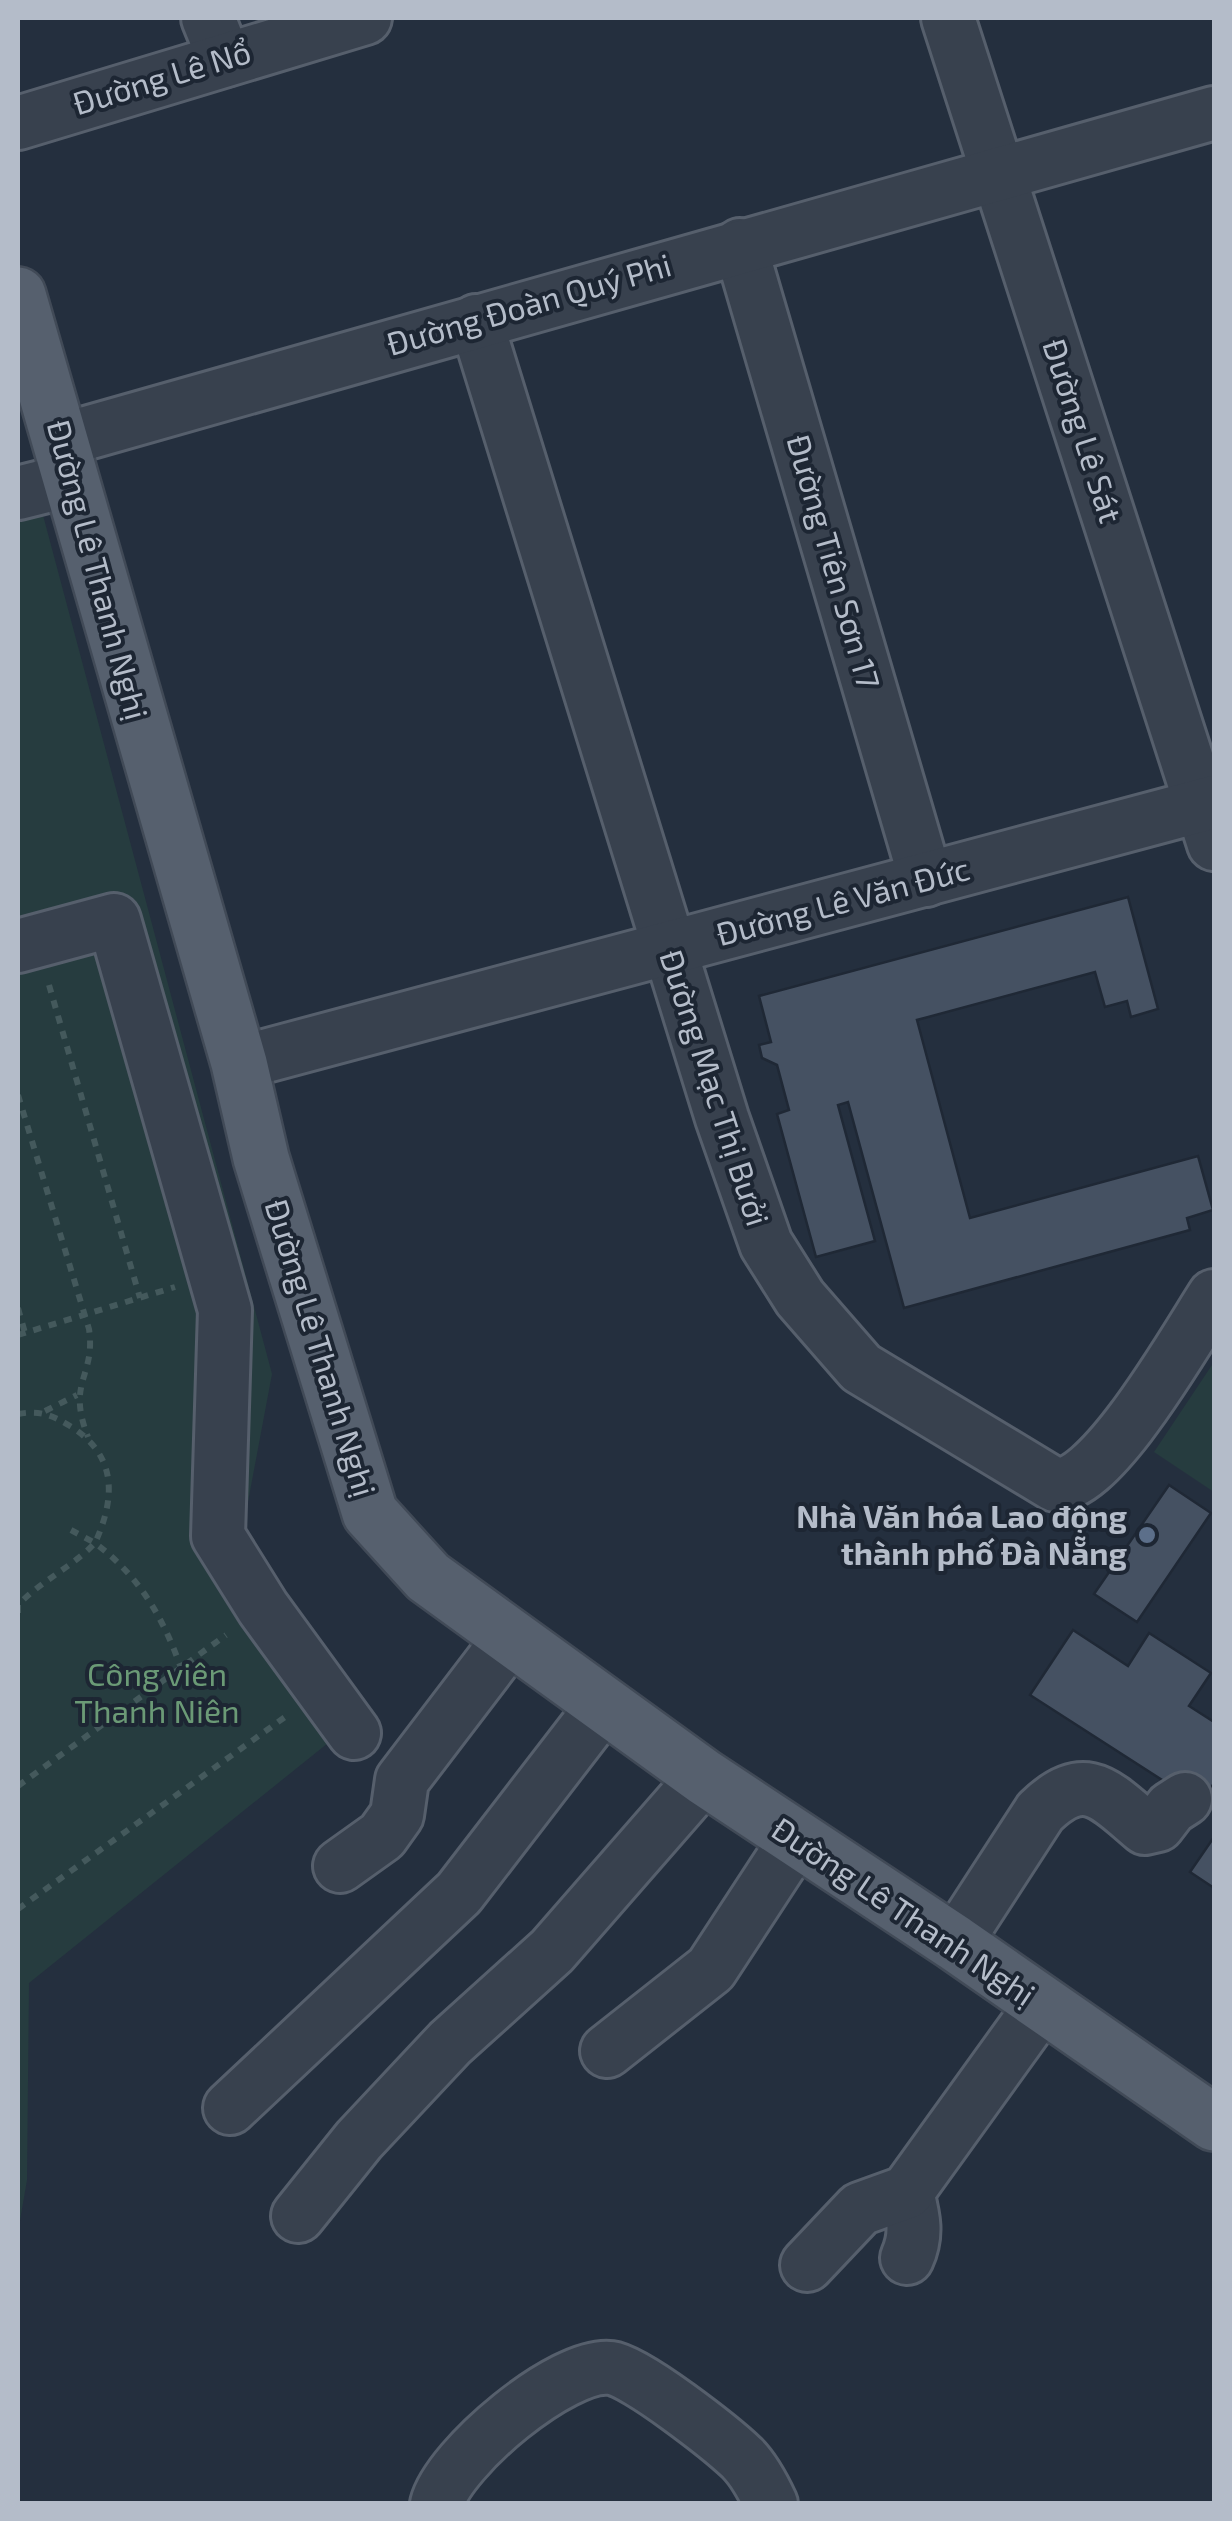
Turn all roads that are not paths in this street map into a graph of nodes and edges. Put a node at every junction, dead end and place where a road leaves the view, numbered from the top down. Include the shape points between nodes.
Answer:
1 (365, 18) edge
2 (948, 18) edge
3 (217, 38) edge
4 (1214, 113) edge
5 (18, 124) edge
6 (996, 171) junction
7 (740, 245) junction
8 (18, 294) edge
9 (476, 321) junction
10 (66, 460) junction
11 (18, 493) edge
12 (1211, 817) edge
13 (926, 880) junction
14 (27, 943) edge
15 (668, 949) junction
16 (239, 1063) junction
17 (1214, 1296) edge
18 (511, 1637) junction
19 (603, 1706) junction
20 (354, 1733) dead end
21 (704, 1777) junction
22 (1186, 1799) dead end
23 (796, 1839) junction
24 (340, 1866) dead end
25 (955, 1943) junction
26 (1041, 2006) junction
27 (607, 2052) dead end
28 (230, 2108) dead end
29 (1214, 2123) edge
30 (867, 2195) junction
31 (298, 2216) dead end
32 (908, 2258) dead end
33 (807, 2265) dead end
34 (437, 2504) edge
35 (771, 2504) edge

1 - 3 street, Đường Lê Nổ
2 - 6 street, Đường Lê Sát
3 - 5 street, Đường Lê Nổ
4 - 6 street, Đường Đoàn Quý Phi
6 - 7 street, Đường Đoàn Quý Phi
6 - 12 street, Đường Lê Sát
7 - 9 street, Đường Đoàn Quý Phi
7 - 13 street, Đường Tiên Sơn 17
8 - 10 main road, Đường Lê Thanh Nghị
9 - 10 street, Đường Đoàn Quý Phi
9 - 15 street, Đường Mạc Thị Bưởi
10 - 11 street, Đường Đoàn Quý Phi
10 - 16 main road, Đường Lê Thanh Nghị
12 - 13 street, Đường Lê Văn Đức
13 - 15 street, Đường Lê Văn Đức
14 - 20 street via 114,920 225,1310 218,1536
15 - 16 street, Đường Lê Văn Đức
15 - 17 street, Đường Mạc Thị Bưởi via 766,1244 800,1298 861,1368 1064,1486 1101,1462
16 - 18 main road, Đường Lê Thanh Nghị via 370,1512 428,1577
18 - 19 main road, Đường Lê Thanh Nghị
18 - 24 street via 402,1780 397,1815 382,1836
19 - 21 main road, Đường Lê Thanh Nghị
19 - 28 street via 459,1893
21 - 23 main road, Đường Lê Thanh Nghị
21 - 31 street via 552,1952 450,2044
22 - 25 street via 1158,1826 1145,1828 1102,1791 1086,1787 1058,1794
23 - 25 main road, Đường Lê Thanh Nghị
23 - 27 street via 711,1969
25 - 26 main road, Đường Lê Thanh Nghị
26 - 29 main road, Đường Lê Thanh Nghị
26 - 30 street
30 - 32 street via 914,2220
30 - 33 street
34 - 35 street via 466,2457 492,2433 557,2385 610,2367 656,2389 744,2460

